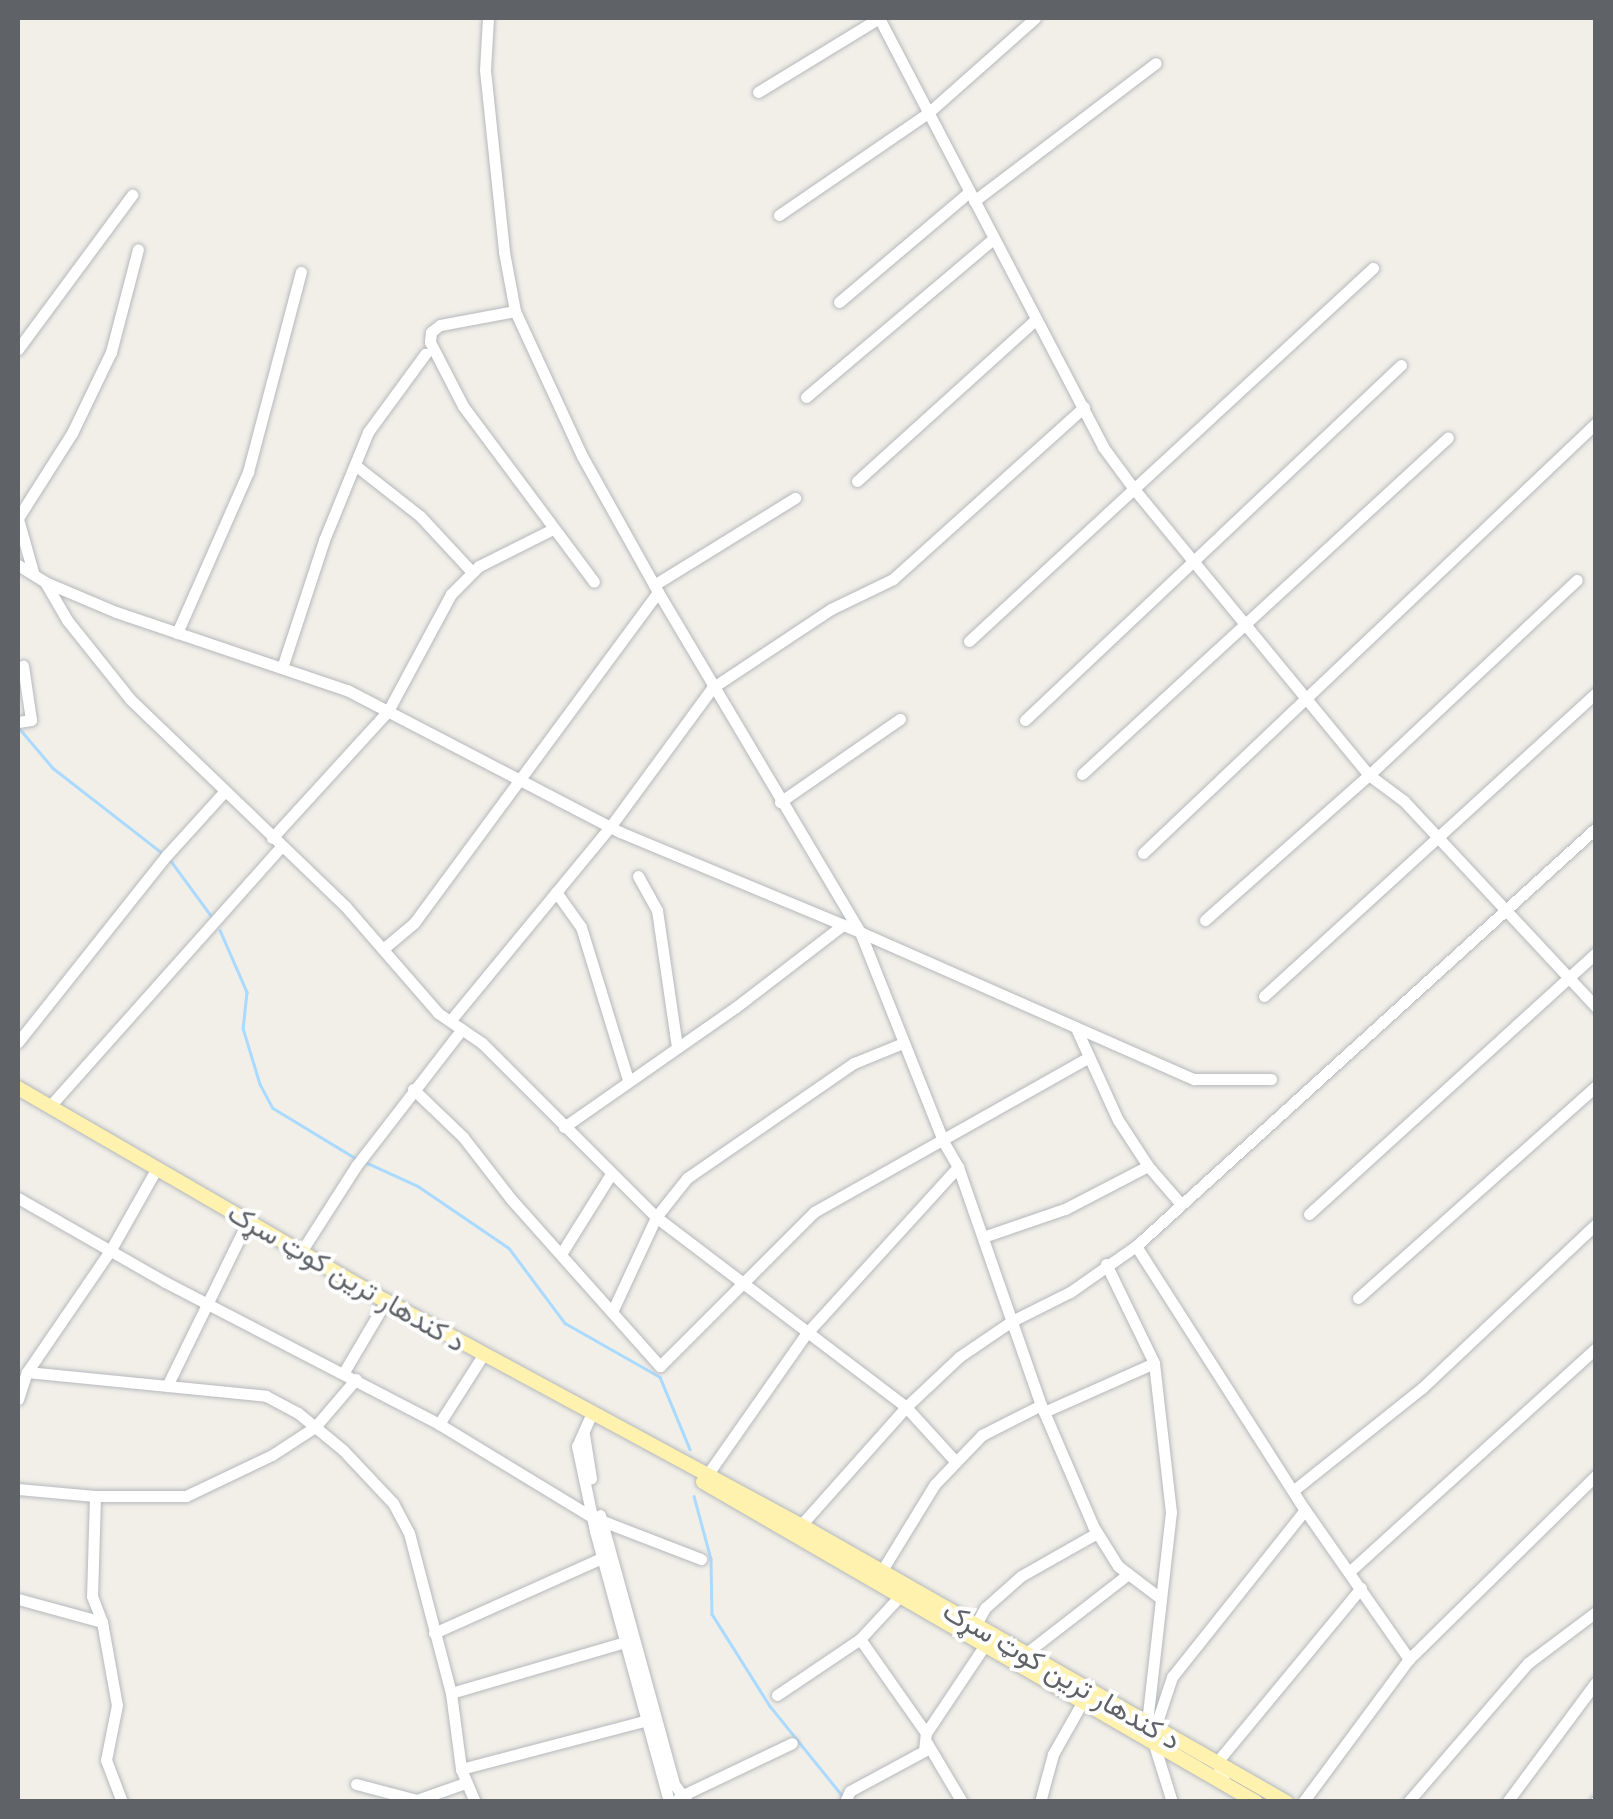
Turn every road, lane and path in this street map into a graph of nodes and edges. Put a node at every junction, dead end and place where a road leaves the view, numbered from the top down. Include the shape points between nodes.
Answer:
1 (488, 18) edge
2 (879, 18) edge
3 (1035, 18) edge
4 (1156, 63) dead end
5 (758, 92) dead end
6 (928, 113) junction
7 (132, 195) dead end
8 (971, 196) junction
9 (779, 215) dead end
10 (994, 238) junction
11 (138, 249) dead end
12 (1374, 268) dead end
13 (300, 272) dead end
14 (839, 302) dead end
15 (515, 311) junction
16 (1036, 319) junction
17 (18, 349) edge
18 (425, 354) dead end
19 (1401, 365) dead end
20 (806, 396) dead end
21 (1084, 407) junction
22 (1596, 423) edge
23 (1448, 438) dead end
24 (355, 464) junction
25 (858, 481) dead end
26 (1134, 489) junction
27 (794, 498) dead end
28 (18, 518) edge
29 (553, 529) junction
30 (1193, 562) junction
31 (18, 566) edge
32 (34, 572) junction
33 (472, 572) junction
34 (1577, 580) dead end
35 (46, 582) junction
36 (594, 582) dead end
37 (656, 588) junction
38 (1246, 625) junction
39 (177, 633) junction
40 (969, 641) dead end
41 (23, 666) dead end
42 (282, 668) junction
43 (712, 688) junction
44 (1596, 693) edge
45 (1308, 701) junction
46 (388, 712) junction
47 (900, 719) dead end
48 (1025, 720) dead end
49 (18, 722) edge
50 (1082, 774) dead end
51 (1368, 775) junction
52 (518, 779) junction
53 (224, 792) junction
54 (780, 802) junction
55 (610, 827) junction
56 (1596, 828) edge
57 (1439, 838) junction
58 (276, 843) junction
59 (1144, 852) dead end
60 (638, 876) dead end
61 (556, 892) junction
62 (1507, 909) junction
63 (1205, 920) dead end
64 (842, 925) junction
65 (860, 932) junction
66 (383, 950) junction
67 (1596, 952) edge
68 (1568, 978) junction
69 (1264, 996) dead end
70 (1596, 1007) edge
71 (456, 1025) junction
72 (1076, 1028) junction
73 (18, 1042) edge
74 (903, 1043) junction
75 (677, 1047) junction
76 (1087, 1058) junction
77 (1271, 1079) dead end
78 (628, 1080) junction
79 (1596, 1086) edge
80 (18, 1088) edge
81 (413, 1089) junction
82 (50, 1106) junction
83 (564, 1126) junction
84 (943, 1142) junction
85 (1148, 1166) junction
86 (958, 1167) junction
87 (157, 1168) junction
88 (611, 1174) junction
89 (18, 1198) edge
90 (1180, 1203) junction
91 (1309, 1214) dead end
92 (656, 1217) junction
93 (248, 1220) junction
94 (1596, 1224) edge
95 (982, 1236) junction
96 (1136, 1246) junction
97 (110, 1251) junction
98 (300, 1252) junction
99 (561, 1254) junction
100 (1106, 1264) junction
101 (744, 1286) junction
102 (1358, 1298) dead end
103 (386, 1301) junction
104 (207, 1304) junction
105 (612, 1312) junction
106 (1012, 1321) junction
107 (806, 1334) junction
108 (1596, 1348) edge
109 (482, 1356) junction
110 (1154, 1364) junction
111 (28, 1372) junction
112 (350, 1376) junction
113 (167, 1386) junction
114 (18, 1400) edge
115 (906, 1407) junction
116 (1042, 1408) junction
117 (591, 1415) junction
118 (439, 1424) junction
119 (315, 1427) junction
120 (956, 1462) junction
121 (1596, 1475) edge
122 (704, 1478) junction
123 (18, 1488) edge
124 (1294, 1490) junction
125 (95, 1496) junction
126 (1305, 1510) junction
127 (597, 1519) junction
128 (800, 1526) junction
129 (1097, 1533) junction
130 (602, 1558) junction
131 (702, 1559) dead end
132 (881, 1572) junction
133 (1348, 1572) junction
134 (1128, 1574) junction
135 (1361, 1588) junction
136 (900, 1596) junction
137 (1160, 1598) junction
138 (18, 1599) edge
139 (1596, 1612) edge
140 (102, 1622) junction
141 (975, 1626) junction
142 (434, 1634) junction
143 (860, 1639) junction
144 (630, 1641) junction
145 (985, 1645) junction
146 (1025, 1654) junction
147 (1409, 1659) junction
148 (1596, 1682) edge
149 (451, 1694) junction
150 (776, 1695) dead end
151 (1083, 1700) junction
152 (650, 1719) junction
153 (1152, 1731) junction
154 (926, 1738) junction
155 (792, 1743) dead end
156 (1217, 1762) junction
157 (460, 1769) junction
158 (465, 1783) junction
159 (1224, 1783) junction
160 (356, 1784) dead end
161 (677, 1800) edge
162 (122, 1802) edge
163 (475, 1802) edge
164 (846, 1802) edge
165 (962, 1802) edge
166 (1040, 1802) edge
167 (1172, 1802) edge
168 (1256, 1802) edge
169 (1286, 1802) edge
170 (1304, 1802) edge
171 (1408, 1802) edge
172 (1506, 1802) edge

1 - 15 street via 485,70
2 - 5 street
2 - 6 street
3 - 6 street
4 - 8 street
6 - 8 street
6 - 9 street
7 - 17 street
8 - 10 street
8 - 14 street
10 - 16 street
10 - 20 street
11 - 28 street via 111,352 72,433
12 - 26 street
13 - 39 street via 248,472
15 - 29 street via 440,325 430,342 462,406
15 - 37 street via 582,456
16 - 21 street
16 - 25 street
18 - 24 street via 368,432
19 - 30 street
21 - 26 street
21 - 43 street via 893,579 831,609
22 - 45 street
23 - 38 street
24 - 33 street via 420,516
24 - 42 street
26 - 30 street
26 - 40 street
27 - 37 street
28 - 32 street
29 - 33 street
29 - 36 street
30 - 38 street
30 - 48 street
31 - 32 street
32 - 35 street
33 - 46 street via 450,594
34 - 51 street
35 - 39 street
35 - 53 street via 66,620 130,699
37 - 43 street
37 - 52 street
38 - 45 street
38 - 50 street
39 - 42 street
41 - 49 street via 31,720
42 - 46 street
43 - 54 street
43 - 55 street
44 - 57 street
45 - 51 street
45 - 59 street
46 - 52 street
46 - 58 street
47 - 54 street
51 - 57 street
51 - 63 street
52 - 55 street
52 - 66 street via 414,923
53 - 58 street
53 - 73 street
54 - 65 street
55 - 61 street
55 - 64 street
56 - 62 street
57 - 62 street
57 - 69 street
58 - 66 street
58 - 82 street
60 - 75 street via 657,910
61 - 71 street
61 - 78 street via 581,927
62 - 68 street
62 - 90 street
64 - 65 street
64 - 75 street
65 - 72 street
65 - 74 street
66 - 71 street
67 - 68 street
68 - 70 street
68 - 91 street
71 - 81 street
71 - 83 street
72 - 76 street
72 - 77 street via 1194,1079
74 - 84 street
74 - 92 street via 854,1063 688,1178
75 - 78 street
76 - 84 street
76 - 85 street
78 - 83 street
79 - 102 street
80 - 82 main road, د کندهار ترين کوټ سړک
81 - 98 street
81 - 99 street via 463,1137
82 - 87 main road, د کندهار ترين کوټ سړک
83 - 88 street
84 - 86 street
84 - 101 street via 814,1212
85 - 90 street
85 - 95 street via 1064,1209
86 - 95 street
86 - 107 street
87 - 93 main road, د کندهار ترين کوټ سړک
87 - 97 street
88 - 92 street
88 - 99 street
89 - 97 street
90 - 96 street
92 - 101 street
92 - 105 street
93 - 98 main road, د کندهار ترين کوټ سړک
93 - 104 street
94 - 124 street via 1422,1388
95 - 106 street
96 - 100 street
96 - 124 street
97 - 104 street
97 - 111 street
98 - 103 main road, د کندهار ترين کوټ سړک
99 - 105 street
100 - 106 street via 1070,1292
100 - 110 street
101 - 105 street via 660,1366
101 - 107 street
103 - 109 main road, د کندهار ترين کوټ سړک
103 - 112 street
104 - 112 street
104 - 113 street
106 - 115 street via 959,1357
106 - 116 street
107 - 115 street
107 - 122 street
108 - 133 street
109 - 117 main road, د کندهار ترين کوټ سړک
109 - 118 street
110 - 116 street
110 - 137 street via 1171,1512
111 - 113 street
111 - 114 street
112 - 118 street
112 - 119 street
113 - 119 street via 266,1396
115 - 120 street
115 - 128 street
116 - 120 street via 982,1435
116 - 129 street
117 - 122 main road, د کندهار ترين کوټ سړک
117 - 127 street via 584,1435
118 - 127 street
119 - 125 street via 186,1496
119 - 142 street via 393,1503 418,1560
120 - 132 street
121 - 147 street
122 - 128 main road, د کندهار ترين کوټ سړک
122 - 136 main road, د کندهار ترين کوټ سړک
123 - 125 street
124 - 126 street
125 - 140 street via 92,1596
126 - 133 street
126 - 153 street via 1172,1678
127 - 130 street
127 - 131 street
127 - 144 street
128 - 132 main road, د کندهار ترين کوټ سړک
129 - 134 street
129 - 141 street via 1021,1576
130 - 142 street
130 - 144 street
132 - 141 main road, د کندهار ترين کوټ سړک
133 - 135 street
134 - 137 street
134 - 146 street
135 - 147 street
135 - 156 street
136 - 143 street
136 - 145 main road, د کندهار ترين کوټ سړک
137 - 153 street
138 - 140 street
139 - 171 street via 1528,1663
140 - 162 street via 117,1705 106,1760
141 - 146 main road, د کندهار ترين کوټ سړک
142 - 149 street
143 - 150 street
143 - 154 street
144 - 149 street
144 - 152 street
145 - 151 main road, د کندهار ترين کوټ سړک
145 - 154 street
146 - 153 main road, د کندهار ترين کوټ سړک
147 - 170 street
148 - 172 street
149 - 157 street
151 - 153 main road, د کندهار ترين کوټ سړک
151 - 166 street via 1053,1754
152 - 157 street
152 - 161 street
153 - 156 main road, د کندهار ترين کوټ سړک
153 - 159 main road, د کندهار ترين کوټ سړک
153 - 167 street
154 - 164 street via 924,1751 850,1791
154 - 165 street
155 - 161 street
156 - 159 street
156 - 169 main road, د کندهار ترين کوټ سړک
157 - 158 street
158 - 160 street via 416,1800
158 - 163 street
159 - 168 main road, د کندهار ترين کوټ سړک

